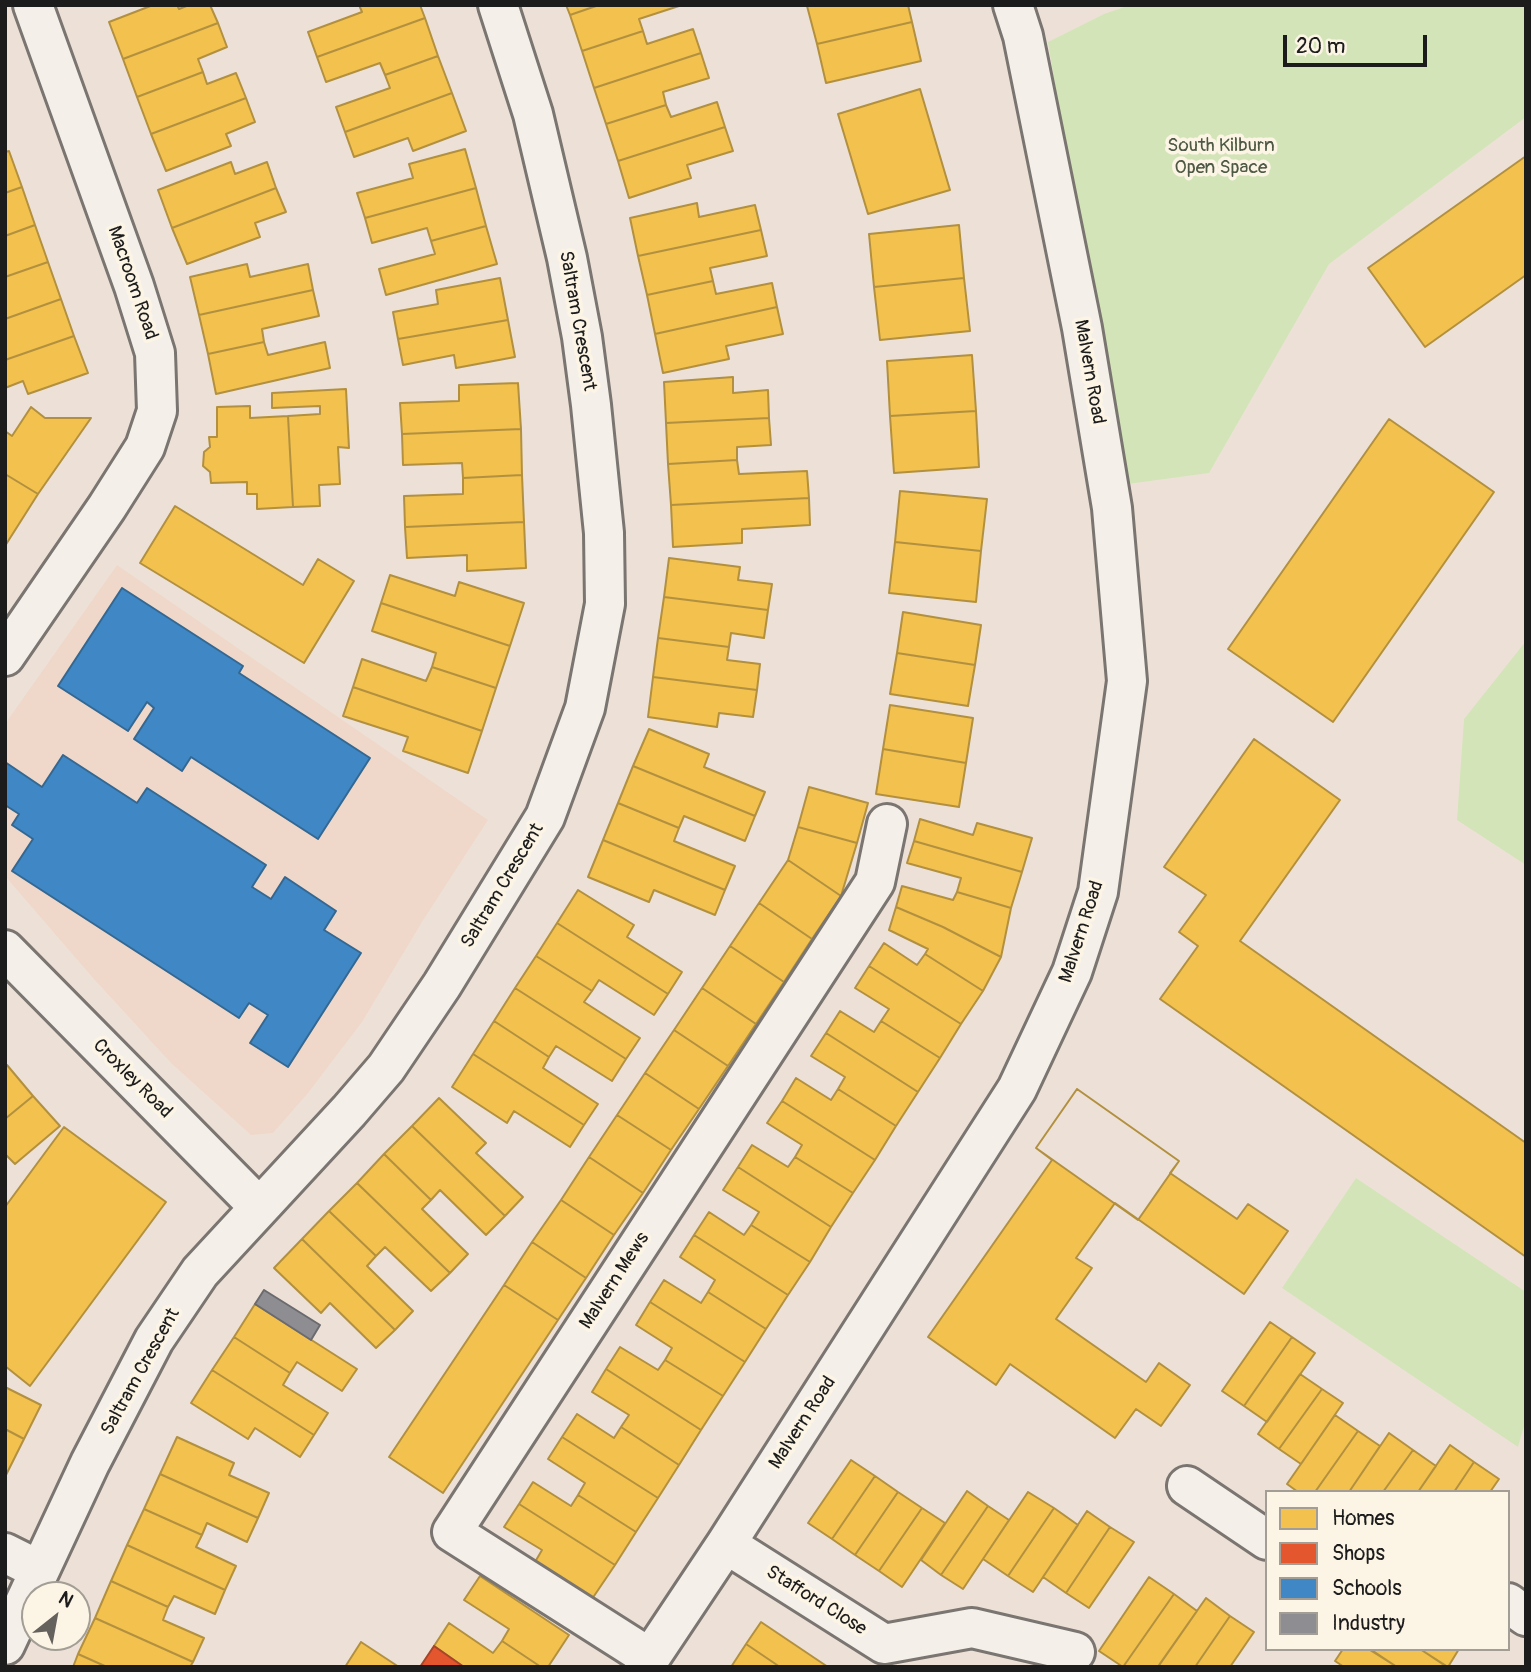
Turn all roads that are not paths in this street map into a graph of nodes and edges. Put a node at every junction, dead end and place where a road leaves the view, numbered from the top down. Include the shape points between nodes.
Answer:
1 (33, 5) edge
2 (498, 5) edge
3 (1013, 5) edge
4 (5, 656) edge
5 (887, 824) dead end
6 (5, 950) edge
7 (259, 1207) junction
8 (1187, 1486) dead end
9 (1265, 1539) edge
10 (726, 1544) junction
11 (5, 1553) edge
12 (39, 1570) junction
13 (1510, 1605) edge
14 (1526, 1616) edge
15 (5, 1644) edge
16 (1074, 1652) dead end
17 (647, 1662) edge

1 - 4 street, Macroom Road via 155,352 157,411 145,447
2 - 7 street, Saltram Crescent via 533,114 567,258 591,405 604,533 605,604 585,708 545,817 442,985 386,1068
3 - 10 street, Malvern Road via 1082,328 1112,509 1127,681 1098,892 1072,972 1017,1089
5 - 17 street, Malvern Mews via 875,882 452,1532
6 - 7 street, Croxley Road
7 - 12 street, Saltram Crescent via 200,1272 154,1340
8 - 9 street
10 - 16 street, Stafford Close via 884,1644 972,1628
10 - 17 street, Malvern Road
11 - 12 street
12 - 15 street, Saltram Crescent
13 - 14 street

